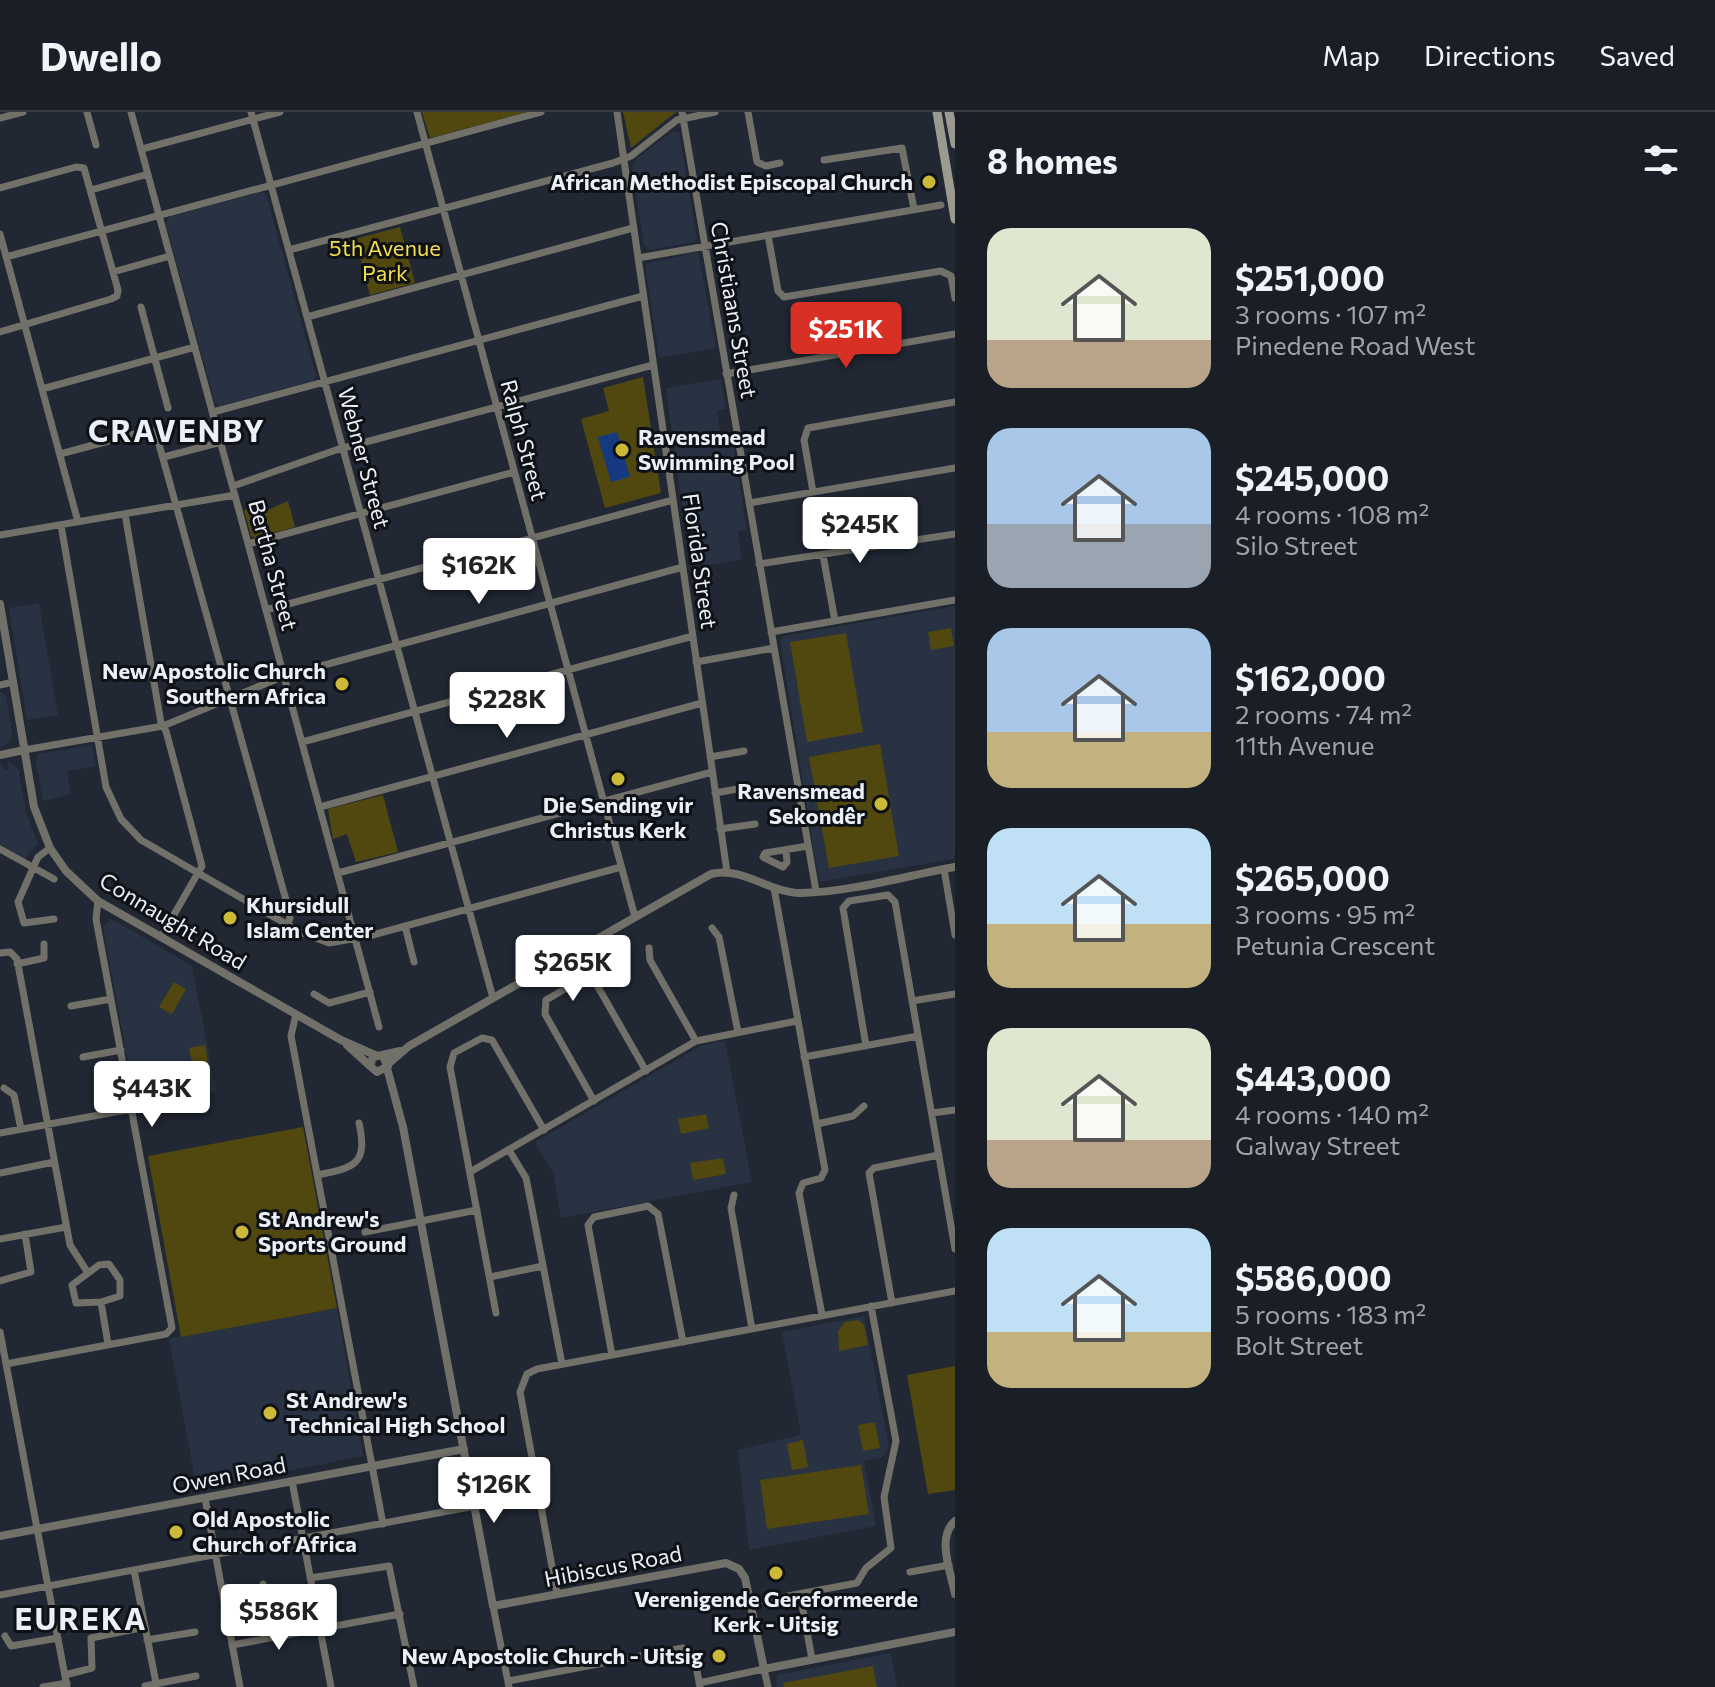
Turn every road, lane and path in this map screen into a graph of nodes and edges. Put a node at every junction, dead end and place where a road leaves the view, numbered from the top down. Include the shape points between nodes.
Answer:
1 (23, 112) edge
2 (87, 112) edge
3 (131, 112) edge
4 (280, 112) edge
5 (417, 112) edge
6 (541, 112) edge
7 (617, 112) edge
8 (715, 112) edge
9 (748, 112) edge
10 (937, 112) edge
11 (949, 112) edge
12 (682, 115) edge
13 (252, 116) edge
14 (0, 118) edge
15 (425, 143) junction
16 (955, 144) edge
17 (96, 145) dead end
18 (142, 149) junction
19 (624, 160) junction
20 (824, 160) dead end
21 (780, 163) dead end
22 (148, 174) junction
23 (271, 185) junction
24 (0, 188) edge
25 (91, 190) junction
26 (941, 205) dead end
27 (443, 209) junction
28 (914, 209) junction
29 (159, 216) junction
30 (955, 219) edge
31 (633, 228) junction
32 (102, 231) junction
33 (0, 234) edge
34 (768, 235) junction
35 (705, 246) junction
36 (289, 250) junction
37 (170, 256) junction
38 (6, 257) junction
39 (638, 258) junction
40 (113, 272) junction
41 (461, 275) junction
42 (643, 296) junction
43 (955, 298) edge
44 (141, 307) dead end
45 (307, 317) junction
46 (25, 324) junction
47 (0, 332) edge
48 (955, 334) edge
49 (479, 340) junction
50 (195, 347) junction
51 (154, 358) junction
52 (653, 365) junction
53 (726, 374) junction
54 (325, 382) junction
55 (42, 389) junction
56 (955, 402) edge
57 (497, 406) junction
58 (168, 408) dead end
59 (213, 412) junction
60 (221, 442) junction
61 (342, 448) junction
62 (60, 454) junction
63 (164, 457) junction
64 (955, 468) edge
65 (514, 472) junction
66 (233, 486) junction
67 (813, 492) junction
68 (235, 495) junction
69 (673, 500) junction
70 (749, 503) junction
71 (178, 505) junction
72 (125, 514) junction
73 (360, 514) junction
74 (78, 522) junction
75 (61, 525) junction
76 (955, 534) edge
77 (0, 535) edge
78 (532, 538) junction
79 (248, 544) junction
80 (823, 555) junction
81 (759, 564) junction
82 (683, 567) junction
83 (378, 579) junction
84 (955, 600) edge
85 (550, 603) junction
86 (0, 604) edge
87 (266, 610) junction
88 (835, 621) junction
89 (771, 632) junction
90 (693, 636) junction
91 (396, 645) junction
92 (774, 648) junction
93 (696, 662) junction
94 (568, 669) junction
95 (284, 676) junction
96 (13, 682) junction
97 (0, 685) edge
98 (232, 700) junction
99 (702, 703) junction
100 (414, 711) junction
101 (163, 726) junction
102 (586, 735) junction
103 (96, 738) junction
104 (302, 742) junction
105 (24, 750) junction
106 (744, 751) dead end
107 (0, 755) edge
108 (710, 757) junction
109 (712, 772) junction
110 (431, 777) junction
111 (749, 787) dead end
112 (715, 793) junction
113 (603, 800) junction
114 (320, 807) junction
115 (755, 824) dead end
116 (720, 829) junction
117 (449, 842) junction
118 (808, 846) junction
119 (50, 848) junction
120 (0, 849) edge
121 (786, 850) dead end
122 (621, 867) junction
123 (955, 867) edge
124 (34, 868) junction
125 (944, 869) junction
126 (199, 872) junction
127 (727, 872) junction
128 (338, 873) junction
129 (54, 879) dead end
130 (774, 888) junction
131 (816, 891) junction
132 (98, 901) junction
133 (467, 909) junction
134 (635, 917) junction
135 (54, 919) dead end
136 (288, 923) junction
137 (405, 926) junction
138 (712, 928) dead end
139 (955, 935) edge
140 (161, 937) junction
141 (356, 939) junction
142 (44, 944) dead end
143 (649, 948) dead end
144 (0, 953) edge
145 (414, 962) dead end
146 (17, 964) junction
147 (370, 992) junction
148 (314, 994) dead end
149 (955, 994) edge
150 (493, 998) junction
151 (111, 999) junction
152 (912, 1001) junction
153 (71, 1006) dead end
154 (296, 1014) junction
155 (797, 1021) junction
156 (379, 1027) dead end
157 (738, 1032) junction
158 (918, 1036) junction
159 (341, 1040) junction
160 (696, 1041) junction
161 (866, 1046) junction
162 (121, 1050) junction
163 (405, 1050) junction
164 (379, 1055) junction
165 (83, 1057) dead end
166 (804, 1057) junction
167 (387, 1066) junction
168 (374, 1069) junction
169 (646, 1071) junction
170 (4, 1088) dead end
171 (396, 1099) junction
172 (594, 1101) junction
173 (864, 1106) dead end
174 (132, 1109) junction
175 (955, 1110) edge
176 (932, 1113) junction
177 (359, 1123) dead end
178 (817, 1124) junction
179 (47, 1125) junction
180 (21, 1129) junction
181 (544, 1130) junction
182 (0, 1133) edge
183 (509, 1150) junction
184 (939, 1155) junction
185 (54, 1162) junction
186 (470, 1172) junction
187 (0, 1173) edge
188 (317, 1175) junction
189 (734, 1195) dead end
190 (477, 1210) junction
191 (421, 1221) junction
192 (66, 1227) junction
193 (365, 1232) dead end
194 (25, 1234) junction
195 (0, 1239) edge
196 (955, 1249) edge
197 (543, 1266) junction
198 (88, 1273) junction
199 (490, 1277) junction
200 (0, 1281) edge
201 (955, 1291) edge
202 (101, 1302) junction
203 (892, 1303) junction
204 (871, 1306) junction
205 (496, 1313) dead end
206 (822, 1315) junction
207 (752, 1329) junction
208 (0, 1332) edge
209 (683, 1342) junction
210 (108, 1344) junction
211 (612, 1355) junction
212 (6, 1364) junction
213 (562, 1364) junction
214 (464, 1449) junction
215 (372, 1466) junction
216 (292, 1481) junction
217 (205, 1498) junction
218 (475, 1506) junction
219 (955, 1521) edge
220 (383, 1524) junction
221 (38, 1529) junction
222 (0, 1536) edge
223 (303, 1538) junction
224 (951, 1554) edge
225 (216, 1555) junction
226 (949, 1565) junction
227 (134, 1570) junction
228 (910, 1572) dead end
229 (310, 1578) junction
230 (954, 1580) edge
231 (263, 1584) dead end
232 (49, 1586) junction
233 (557, 1594) junction
234 (800, 1594) junction
235 (955, 1594) edge
236 (0, 1595) edge
237 (750, 1603) junction
238 (493, 1606) junction
239 (400, 1614) junction
240 (145, 1627) junction
241 (320, 1629) junction
242 (195, 1632) dead end
243 (955, 1632) edge
244 (5, 1636) dead end
245 (278, 1637) junction
246 (58, 1638) junction
247 (147, 1640) junction
248 (232, 1645) junction
249 (812, 1659) junction
250 (764, 1669) junction
251 (196, 1676) dead end
252 (66, 1682) edge
253 (156, 1683) junction
254 (508, 1684) edge
255 (700, 1685) edge
256 (145, 1686) edge
257 (43, 1687) edge
258 (240, 1687) edge
259 (331, 1687) edge
260 (414, 1687) edge
261 (768, 1687) edge

1 - 14 street
2 - 17 street
3 - 18 street, Bertha Street
4 - 13 street
5 - 15 street, Ralph Street
6 - 15 street
7 - 19 street, Florida Street
8 - 12 street
9 - 21 street via 757,162
10 - 30 main road
11 - 16 main road
12 - 19 street
12 - 35 street, Christiaans Street
13 - 18 street
13 - 23 street, Webner Street
15 - 23 street
15 - 27 street, Ralph Street
18 - 22 street, Bertha Street
19 - 27 street
19 - 31 street, Florida Street
20 - 28 street via 902,148
22 - 25 street
22 - 29 street, Bertha Street
23 - 29 street
23 - 36 street, Webner Street
24 - 25 street via 82,167
25 - 32 street
26 - 28 street
27 - 36 street
27 - 41 street, Ralph Street
28 - 34 street
29 - 32 street
29 - 37 street, Bertha Street
31 - 39 street, Florida Street
31 - 41 street
32 - 38 street
32 - 40 street
33 - 38 street
34 - 35 street
34 - 43 street via 778,291 784,297 941,271 951,276
35 - 39 street
35 - 53 street, Christiaans Street
36 - 45 street, Webner Street
37 - 40 street
37 - 50 street, Bertha Street
38 - 46 street
39 - 42 street, Florida Street
40 - 46 street via 117,296
41 - 45 street
41 - 49 street, Ralph Street
42 - 49 street
42 - 52 street, Florida Street
44 - 51 street
45 - 54 street, Webner Street
46 - 47 street
46 - 55 street
48 - 53 street
49 - 54 street
49 - 57 street, Ralph Street
50 - 51 street
50 - 59 street, Bertha Street
51 - 55 street
51 - 58 street
52 - 57 street
52 - 69 street, Florida Street
53 - 70 street, Christiaans Street
54 - 59 street
54 - 61 street, Webner Street
55 - 62 street
56 - 67 street via 808,428 804,440
57 - 61 street
57 - 65 street, Ralph Street
59 - 60 street, Bertha Street
60 - 63 street
60 - 66 street, Bertha Street
61 - 66 street
61 - 73 street, Webner Street
62 - 63 street via 153,431
62 - 74 street
63 - 71 street
64 - 67 street
65 - 73 street
65 - 78 street, Ralph Street
66 - 68 street, Bertha Street
67 - 70 street
68 - 71 street
68 - 79 street, Bertha Street
69 - 78 street
69 - 82 street, Florida Street
70 - 81 street, Christiaans Street
71 - 72 street
71 - 98 street
72 - 74 street
72 - 101 street
73 - 79 street
73 - 83 street, Webner Street
74 - 75 street
75 - 77 street
75 - 103 street
76 - 80 street
78 - 83 street
78 - 85 street, Ralph Street
79 - 87 street, Bertha Street
80 - 81 street
80 - 88 street
81 - 89 street, Christiaans Street
82 - 85 street
82 - 90 street, Florida Street
83 - 87 street
83 - 91 street, Webner Street
84 - 88 street
85 - 91 street
85 - 94 street, Ralph Street
86 - 96 street, Connaught Road
87 - 95 street, Bertha Street
88 - 89 street
89 - 92 street, Christiaans Street
90 - 93 street, Florida Street
90 - 94 street
91 - 95 street
91 - 100 street, Webner Street
92 - 93 street
92 - 118 street, Christiaans Street
93 - 99 street, Florida Street
94 - 100 street
94 - 102 street, Ralph Street
95 - 98 street
95 - 104 street, Bertha Street
96 - 97 street
96 - 105 street, Connaught Road
98 - 101 street
98 - 136 street
99 - 102 street
99 - 108 street, Florida Street
100 - 104 street
100 - 110 street, Webner Street
101 - 103 street
101 - 126 street via 202,866
102 - 110 street
102 - 113 street, Ralph Street
103 - 105 street
103 - 126 street via 106,787 121,819 149,845
104 - 114 street, Bertha Street
105 - 107 street
105 - 119 street, Connaught Road via 37,818
106 - 108 street
108 - 109 street, Florida Street
109 - 112 street, Florida Street
109 - 113 street
110 - 114 street
110 - 117 street, Webner Street
111 - 112 street
112 - 116 street, Florida Street
113 - 117 street
113 - 122 street, Ralph Street
114 - 128 street, Bertha Street
115 - 116 street
116 - 127 street, Florida Street
117 - 128 street
117 - 133 street, Webner Street
118 - 121 street
118 - 131 street, Christiaans Street
119 - 124 street
119 - 132 street, Connaught Road
120 - 124 street
122 - 133 street
122 - 134 street, Ralph Street
123 - 125 street
124 - 129 street
124 - 135 street via 18,899 21,920 26,924
125 - 131 street
125 - 139 street
126 - 136 street
126 - 140 street
127 - 130 street
127 - 134 street via 706,876
128 - 141 street, Bertha Street
130 - 131 street
130 - 155 street
132 - 140 street, Connaught Road
132 - 151 street via 96,919
133 - 137 street
133 - 150 street, Webner Street
134 - 150 street
136 - 141 street via 317,941
137 - 141 street
137 - 145 street
138 - 157 street via 719,937
140 - 154 street, Connaught Road
141 - 147 street, Bertha Street
142 - 146 street via 44,958
143 - 160 street via 650,960
144 - 146 street via 12,953
146 - 179 street
147 - 148 street via 329,1003
147 - 156 street, Bertha Street
149 - 152 street
150 - 163 street
151 - 153 street
151 - 162 street
152 - 158 street
152 - 161 street via 892,897 844,905
154 - 159 street, Connaught Road
154 - 188 street via 291,1036
155 - 157 street
155 - 166 street
157 - 160 street
158 - 161 street
158 - 176 street
159 - 164 street, Connaught Road
159 - 168 street, Connaught Road
160 - 169 street
161 - 166 street
162 - 165 street
162 - 174 street
163 - 164 street
163 - 167 street
164 - 167 street, Connaught Road
164 - 168 street
166 - 178 street
167 - 168 street
167 - 171 street, Connaught Road
168 - 171 street, Connaught Road
169 - 172 street
169 - 172 street via 594,980 582,979 546,1000 545,1014
170 - 180 street via 13,1093
171 - 191 street, Connaught Road
172 - 181 street
173 - 178 street via 853,1116
174 - 179 street
174 - 210 street via 172,1326 166,1334
175 - 176 street
176 - 184 street
177 - 188 street via 364,1145 360,1158 346,1169
178 - 206 street via 825,1172 802,1185 800,1196
179 - 180 street
179 - 185 street
180 - 182 street
181 - 183 street
181 - 186 street via 494,1043 482,1038 461,1049 451,1057 450,1067
183 - 186 street
183 - 197 street via 526,1178
184 - 196 street
184 - 203 street via 874,1168 868,1175
185 - 187 street
185 - 192 street
186 - 190 street
188 - 215 street
189 - 207 street via 731,1208
190 - 191 street
190 - 199 street
191 - 193 street
191 - 214 street, Connaught Road
192 - 194 street
192 - 198 street via 71,1247
194 - 195 street
194 - 200 street via 31,1272
197 - 199 street
197 - 213 street
198 - 202 street via 72,1285 74,1301
198 - 202 street via 106,1263 119,1276 121,1294
199 - 205 street
201 - 203 street
202 - 210 street
203 - 204 street
204 - 206 street
204 - 234 street via 896,1441 884,1493 891,1548 857,1583
206 - 207 street
207 - 209 street
208 - 212 street
209 - 211 street
209 - 211 street via 658,1212 650,1206 594,1217 588,1225
210 - 212 street
211 - 213 street
212 - 221 street
213 - 233 street via 530,1372 520,1389
214 - 215 street, Owen Road
214 - 218 street, Connaught Road
215 - 216 street, Owen Road
215 - 220 street
216 - 217 street, Owen Road
216 - 223 street
217 - 221 street, Owen Road
217 - 225 street
218 - 220 street
218 - 238 street, Connaught Road
219 - 224 street via 945,1536
220 - 223 street
221 - 222 street, Owen Road
221 - 232 street
223 - 225 street
223 - 229 street
224 - 226 street
225 - 227 street
225 - 248 street
226 - 228 street
226 - 230 street
227 - 232 street
227 - 240 street
229 - 239 street via 388,1565
229 - 241 street
230 - 235 street
231 - 245 street
232 - 236 street
232 - 246 street
233 - 237 street, Hibiscus Road via 723,1564 739,1569
233 - 238 street, Hibiscus Road
234 - 237 street
234 - 249 street
237 - 250 street
238 - 254 street, Connaught Road
239 - 241 street
239 - 260 street
240 - 247 street
240 - 252 street via 91,1638 92,1668
241 - 245 street
241 - 259 street
242 - 247 street
243 - 249 street
244 - 246 street via 11,1646
245 - 248 street
246 - 252 street
247 - 253 street
248 - 258 street
249 - 250 street
250 - 255 street
250 - 261 street
251 - 253 street
252 - 257 street
253 - 256 street
254 - 255 street via 683,1648 694,1655

